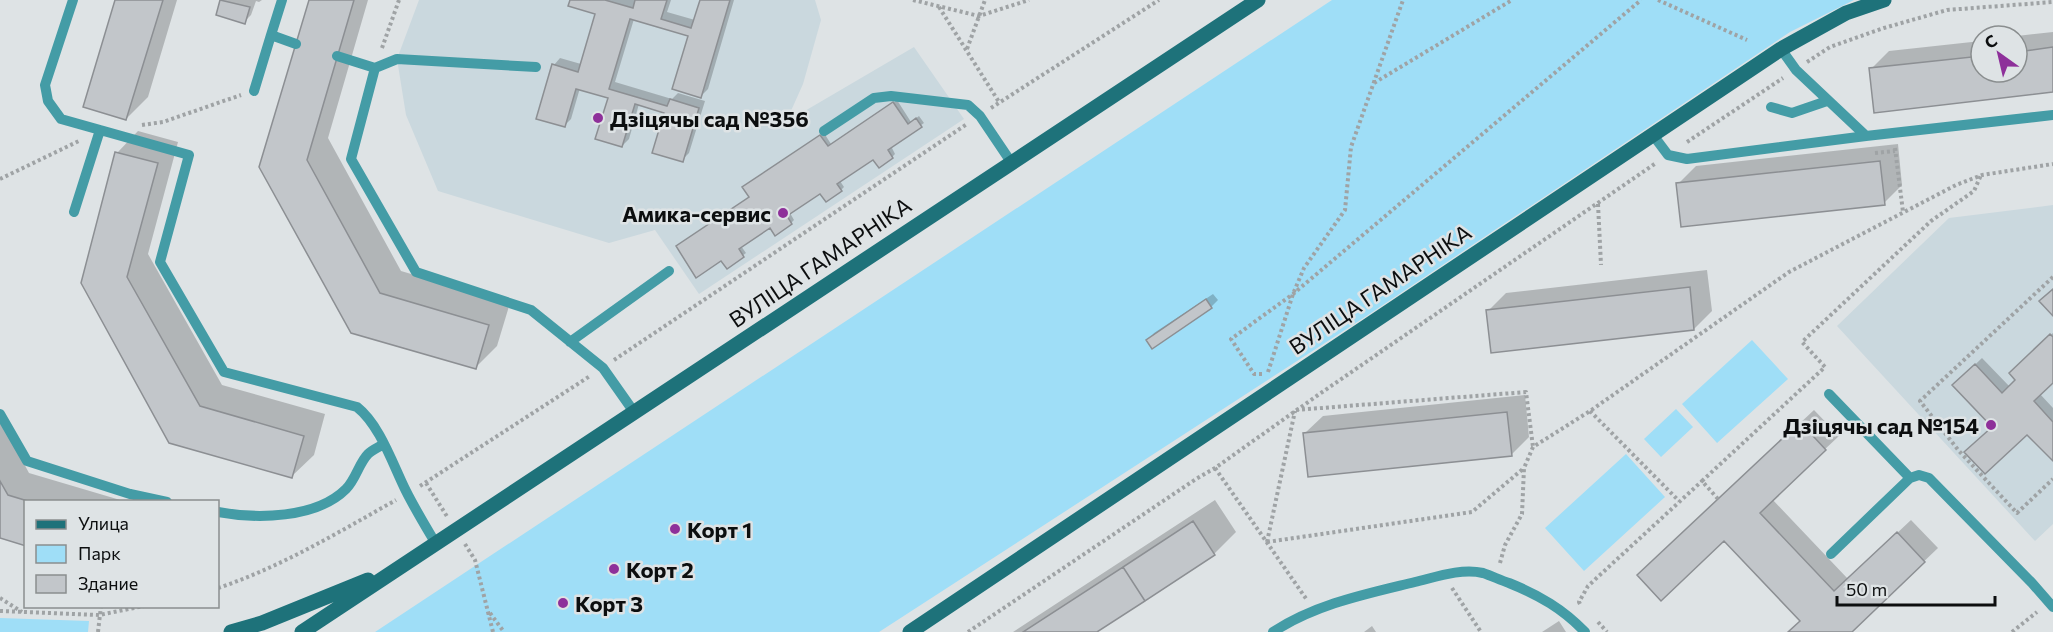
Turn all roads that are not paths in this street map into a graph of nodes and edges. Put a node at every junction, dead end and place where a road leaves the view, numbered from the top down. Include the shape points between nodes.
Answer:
1 (73, 0) edge
2 (282, 0) edge
3 (1258, 0) edge
4 (1884, 0) edge
5 (271, 35) junction
6 (296, 44) dead end
7 (1781, 49) junction
8 (337, 56) dead end
9 (536, 67) dead end
10 (375, 68) junction
11 (254, 91) dead end
12 (1827, 101) junction
13 (1771, 106) dead end
14 (2053, 115) edge
15 (100, 130) junction
16 (824, 131) dead end
17 (1653, 135) junction
18 (1866, 136) junction
19 (1011, 162) junction
20 (74, 212) dead end
21 (669, 271) dead end
22 (570, 342) junction
23 (1829, 394) dead end
24 (634, 412) junction
25 (0, 414) edge
26 (384, 444) junction
27 (1910, 478) junction
28 (162, 500) edge
29 (219, 512) edge
30 (436, 544) junction
31 (1831, 554) dead end
32 (406, 563) junction
33 (2051, 605) edge
34 (231, 632) edge
35 (302, 632) edge
36 (910, 632) edge
37 (1273, 632) edge
38 (1586, 632) edge

1 - 15 lane via 45,85 48,101 61,119
2 - 5 lane
3 - 19 main road, ВУЛІЦА ГАМАРНІКА
4 - 7 main road, ВУЛІЦА ГАМАРНІКА via 1846,14
5 - 6 lane
5 - 11 lane
7 - 12 lane
7 - 17 main road, ВУЛІЦА ГАМАРНІКА
8 - 10 lane
9 - 10 lane via 397,59
10 - 22 lane via 351,159 416,272 531,310
12 - 13 lane via 1792,113
12 - 18 lane
14 - 18 lane
15 - 20 lane
15 - 26 lane via 189,155 160,262 224,372 357,407
16 - 19 lane via 874,98 891,96 968,105
17 - 18 lane via 1668,154 1687,159
17 - 36 main road, ВУЛІЦА ГАМАРНІКА
19 - 24 main road, ВУЛІЦА ГАМАРНІКА
21 - 22 lane
22 - 24 lane via 603,368
23 - 27 lane
24 - 30 main road, ВУЛІЦА ГАМАРНІКА
25 - 28 lane via 27,461 130,494
26 - 29 lane via 368,454 348,488 318,507 297,513 241,516
26 - 30 lane
27 - 31 lane
27 - 33 lane via 1929,478
30 - 32 main road, ВУЛІЦА ГАМАРНІКА
32 - 34 main road, ВУЛІЦА ГАМАРНІКА via 324,599
32 - 35 main road, ВУЛІЦА ГАМАРНІКА
37 - 38 lane via 1315,610 1350,598 1468,572 1483,573 1543,598

